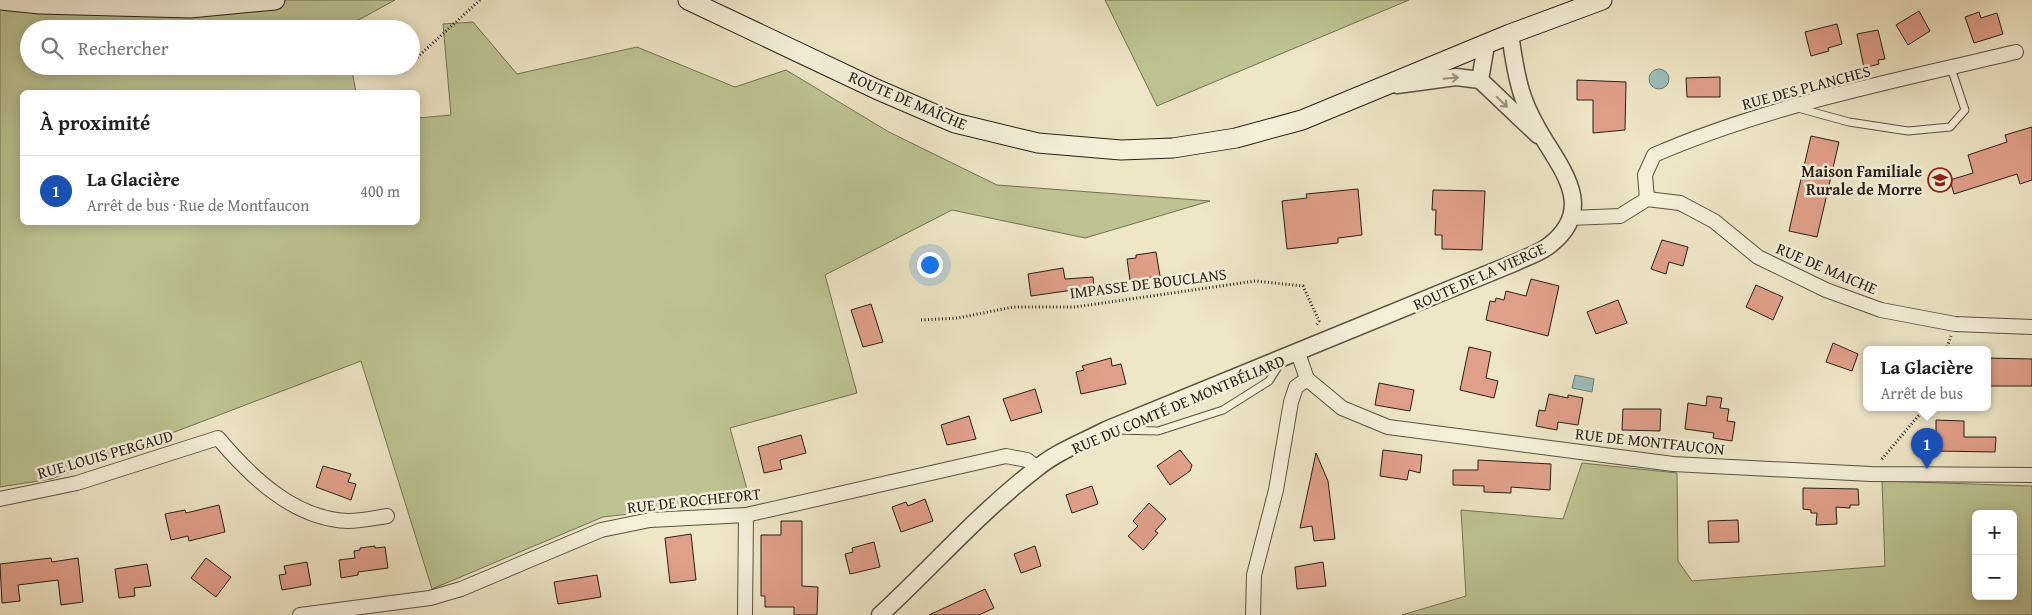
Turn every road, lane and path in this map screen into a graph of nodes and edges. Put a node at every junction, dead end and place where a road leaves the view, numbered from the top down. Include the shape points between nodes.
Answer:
1 (1, 0) edge
2 (275, 0) edge
3 (480, 0) edge
4 (688, 0) edge
5 (1602, 0) edge
6 (1510, 34) junction
7 (1486, 45) junction
8 (2016, 52) dead end
9 (420, 55) edge
10 (1950, 68) junction
11 (1480, 80) junction
12 (1387, 86) junction
13 (1796, 107) junction
14 (1544, 140) junction
15 (1647, 199) junction
16 (1570, 218) junction
17 (921, 320) dead end
18 (2032, 327) edge
19 (1314, 329) dead end
20 (1291, 356) junction
21 (1307, 379) junction
22 (1922, 411) edge
23 (1106, 430) junction
24 (1037, 468) junction
25 (1870, 474) junction
26 (2032, 475) edge
27 (0, 499) edge
28 (746, 515) junction
29 (387, 516) dead end
30 (300, 615) edge
31 (745, 615) edge
32 (880, 615) edge
33 (1253, 615) edge

1 - 2 main road via 190,8
3 - 9 path
4 - 12 main road, ROUTE DE MAÎCHE via 955,123 1038,143 1121,150 1173,148 1236,138 1302,120
5 - 6 main road, ROUTE DE MAÎCHE
6 - 7 main road, ROUTE DE MAÎCHE
6 - 14 street via 1523,97
7 - 11 street
7 - 12 main road, ROUTE DE MAÎCHE
8 - 10 street, RUE DES PLANCHES
10 - 13 street, RUE DES PLANCHES
10 - 13 lane via 1965,110 1950,126 1908,131 1849,122
12 -> 11 street via 1456,77
11 -> 14 street
13 - 15 street, RUE DES PLANCHES via 1699,135 1654,155 1645,174
14 - 16 street, ROUTE DE LA VIERGE via 1572,186
15 - 16 street via 1620,216
15 - 18 street, RUE DE MAICHE via 1680,203 1714,221 1758,257 1826,290 1881,310 1956,324
16 - 20 street, ROUTE DE LA VIERGE via 1566,230 1550,246
17 - 19 path, IMPASSE DE BOUCLANS via 958,318 1013,307 1075,307 1255,282 1302,286 1320,321
20 - 21 street
20 - 23 street, RUE DU COMTÉ DE MONTBÉLIARD
20 - 23 lane via 1269,381 1223,410 1158,431
21 - 25 street, RUE DE MONTFAUCON via 1342,408 1388,427 1672,464
21 - 33 street via 1296,387 1290,402 1276,490 1254,575
22 - 25 path
23 - 24 street, RUE DU COMTÉ DE MONTBÉLIARD
24 - 28 street, RUE DE ROCHEFORT via 1027,460 1006,456
24 - 32 street, RUE DU COMTÉ DE MONTBÉLIARD
25 - 26 street, RUE DE MONTFAUCON
27 - 29 street, RUE LOUIS PERGAUD via 77,483 218,438 247,472 308,514 348,521
28 - 30 street, RUE DE ROCHEFORT via 650,520 601,530 461,589 430,598
28 - 31 street

